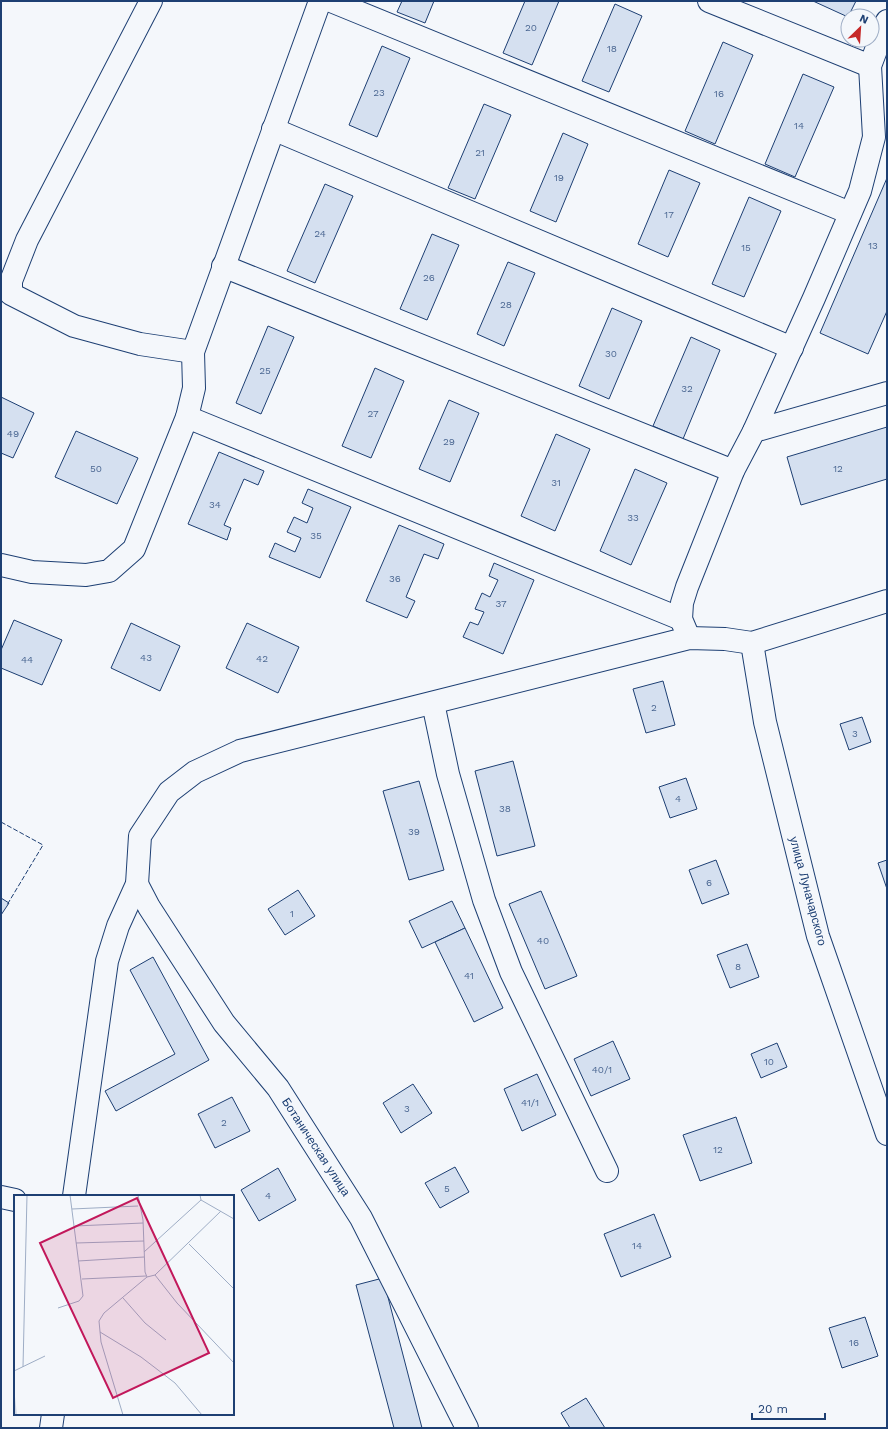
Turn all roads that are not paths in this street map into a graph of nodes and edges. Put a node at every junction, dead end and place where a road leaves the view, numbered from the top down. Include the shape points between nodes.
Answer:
1 (151, 1) edge
2 (320, 1) edge
3 (331, 1) edge
4 (709, 1) edge
5 (887, 21) edge
6 (870, 66) junction
7 (273, 129) junction
8 (850, 213) junction
9 (223, 266) junction
10 (792, 348) junction
11 (193, 352) junction
12 (887, 393) edge
13 (187, 417) junction
14 (754, 431) junction
15 (733, 471) junction
16 (1, 564) edge
17 (887, 601) edge
18 (685, 628) junction
19 (752, 643) junction
20 (433, 703) junction
21 (137, 884) junction
22 (887, 1134) edge
23 (607, 1171) dead end
24 (74, 1195) edge
25 (1, 1197) edge
26 (14, 1200) edge
27 (53, 1415) edge
28 (51, 1428) edge
29 (467, 1428) edge

1 - 11 street via 27,240 11,281 11,294 74,326 140,344
2 - 7 street
3 - 8 street
4 - 6 street
5 - 6 street
6 - 8 street via 874,136 860,191
7 - 9 street
7 - 10 street
8 - 10 street
9 - 11 street
9 - 15 street
10 - 14 street
11 - 13 street via 194,388
12 - 14 street
13 - 16 street via 134,549 109,571 86,575 32,572
13 - 18 street
14 - 15 street
15 - 18 street via 682,603
17 - 19 street
18 - 19 street
18 - 20 street
19 - 22 street, улица Луначарского via 765,722 818,936
20 - 21 street via 240,751 195,772 169,792 140,836
20 - 23 street via 448,774 484,900 510,972
21 - 24 street via 118,926 107,961
21 - 29 street, Ботаническая улица via 149,907 224,1023 278,1088 362,1218
25 - 26 street
27 - 28 street

